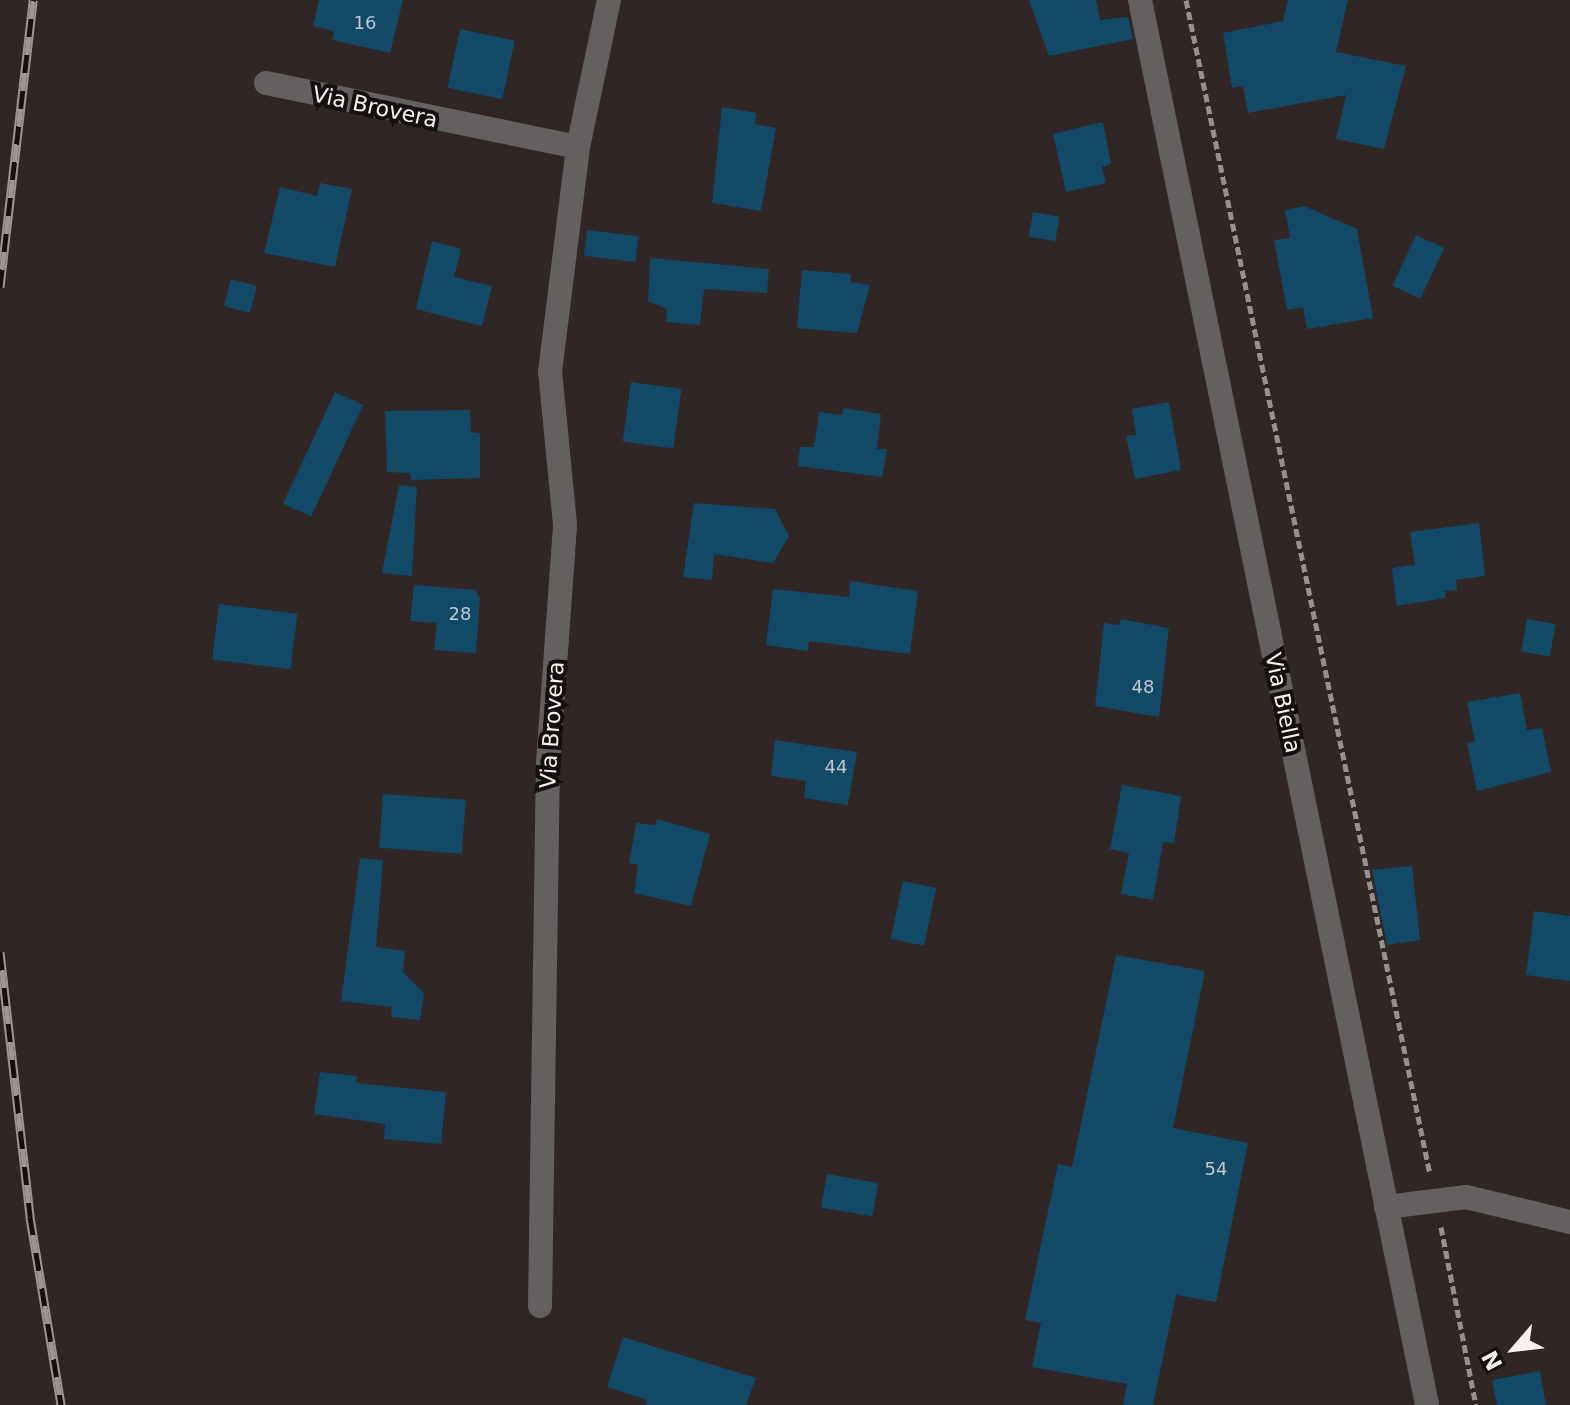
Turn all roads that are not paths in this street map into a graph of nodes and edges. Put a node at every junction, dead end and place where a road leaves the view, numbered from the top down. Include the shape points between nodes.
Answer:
1 (609, 0) edge
2 (1140, 0) edge
3 (266, 83) dead end
4 (578, 147) junction
5 (1386, 1207) junction
6 (1570, 1222) edge
7 (540, 1306) dead end
8 (1427, 1405) edge

1 - 4 street, Via Brovera
2 - 5 street, Via Biella
3 - 4 street, Via Brovera
4 - 7 street, Via Brovera via 550,372 565,561 548,763
5 - 6 street via 1466,1197
5 - 8 street, Via Biella

